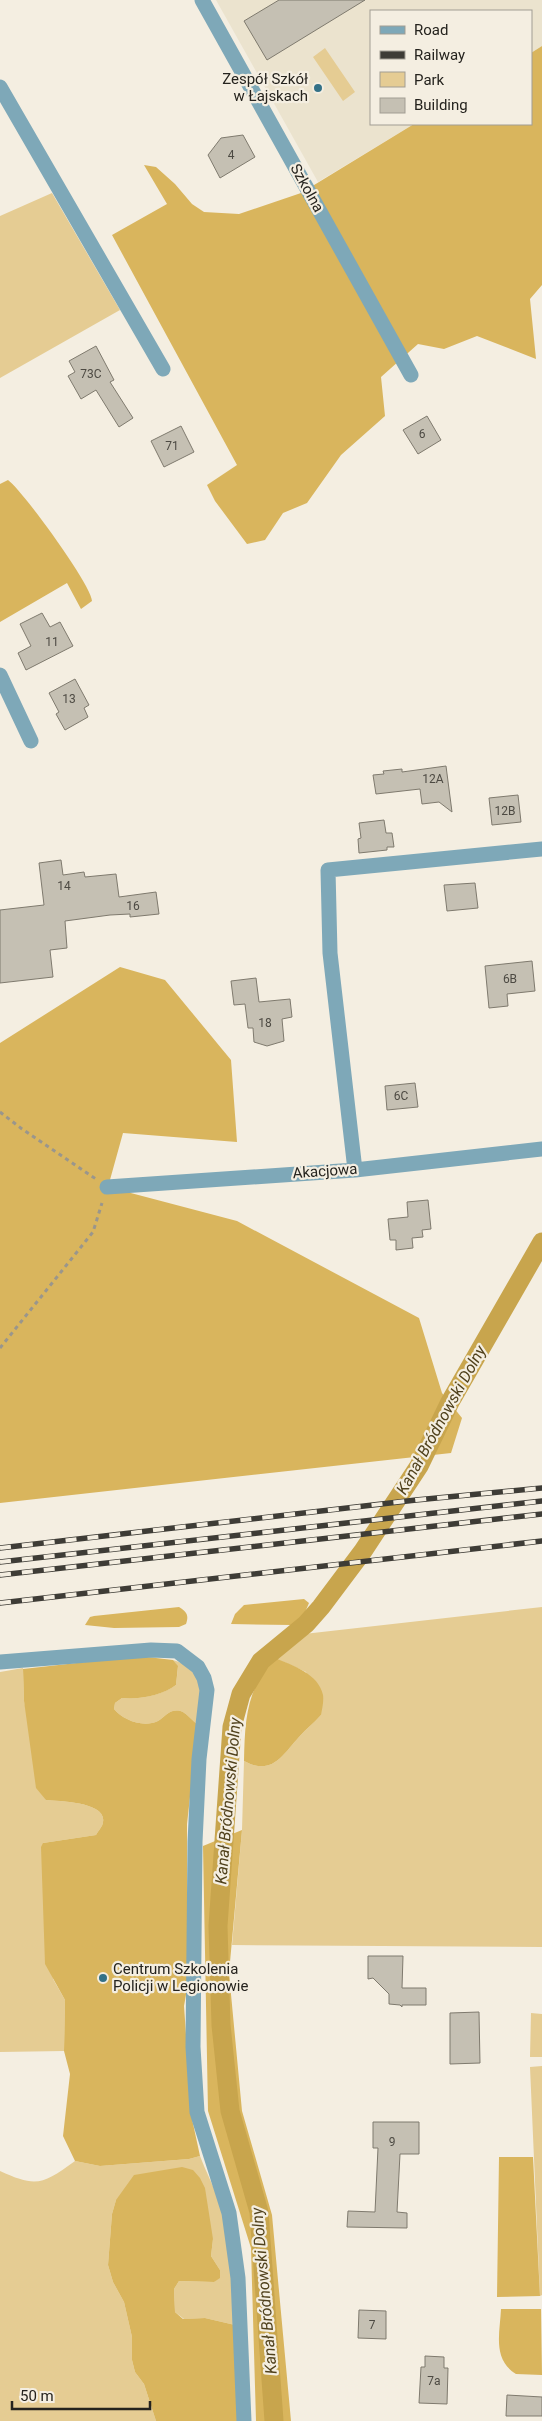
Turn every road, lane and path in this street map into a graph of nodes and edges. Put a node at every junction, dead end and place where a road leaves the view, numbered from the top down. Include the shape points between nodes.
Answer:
1 (202, 0) edge
2 (0, 87) edge
3 (163, 369) dead end
4 (412, 375) dead end
5 (0, 675) edge
6 (31, 741) dead end
7 (542, 849) edge
8 (0, 1112) edge
9 (542, 1149) edge
10 (354, 1170) junction
11 (108, 1186) junction
12 (0, 1348) edge
13 (0, 1662) edge
14 (244, 2421) edge

1 - 4 street, Szkolna
2 - 3 street
5 - 6 street
7 - 10 street via 328,870 330,954
8 - 11 path
9 - 10 street, Akacjowa
10 - 11 street, Akacjowa
11 - 12 path via 93,1232
13 - 14 street via 150,1650 177,1651 198,1667 204,1678 207,1690 199,1758 195,1842 192,2047 197,2112 229,2213 238,2278

